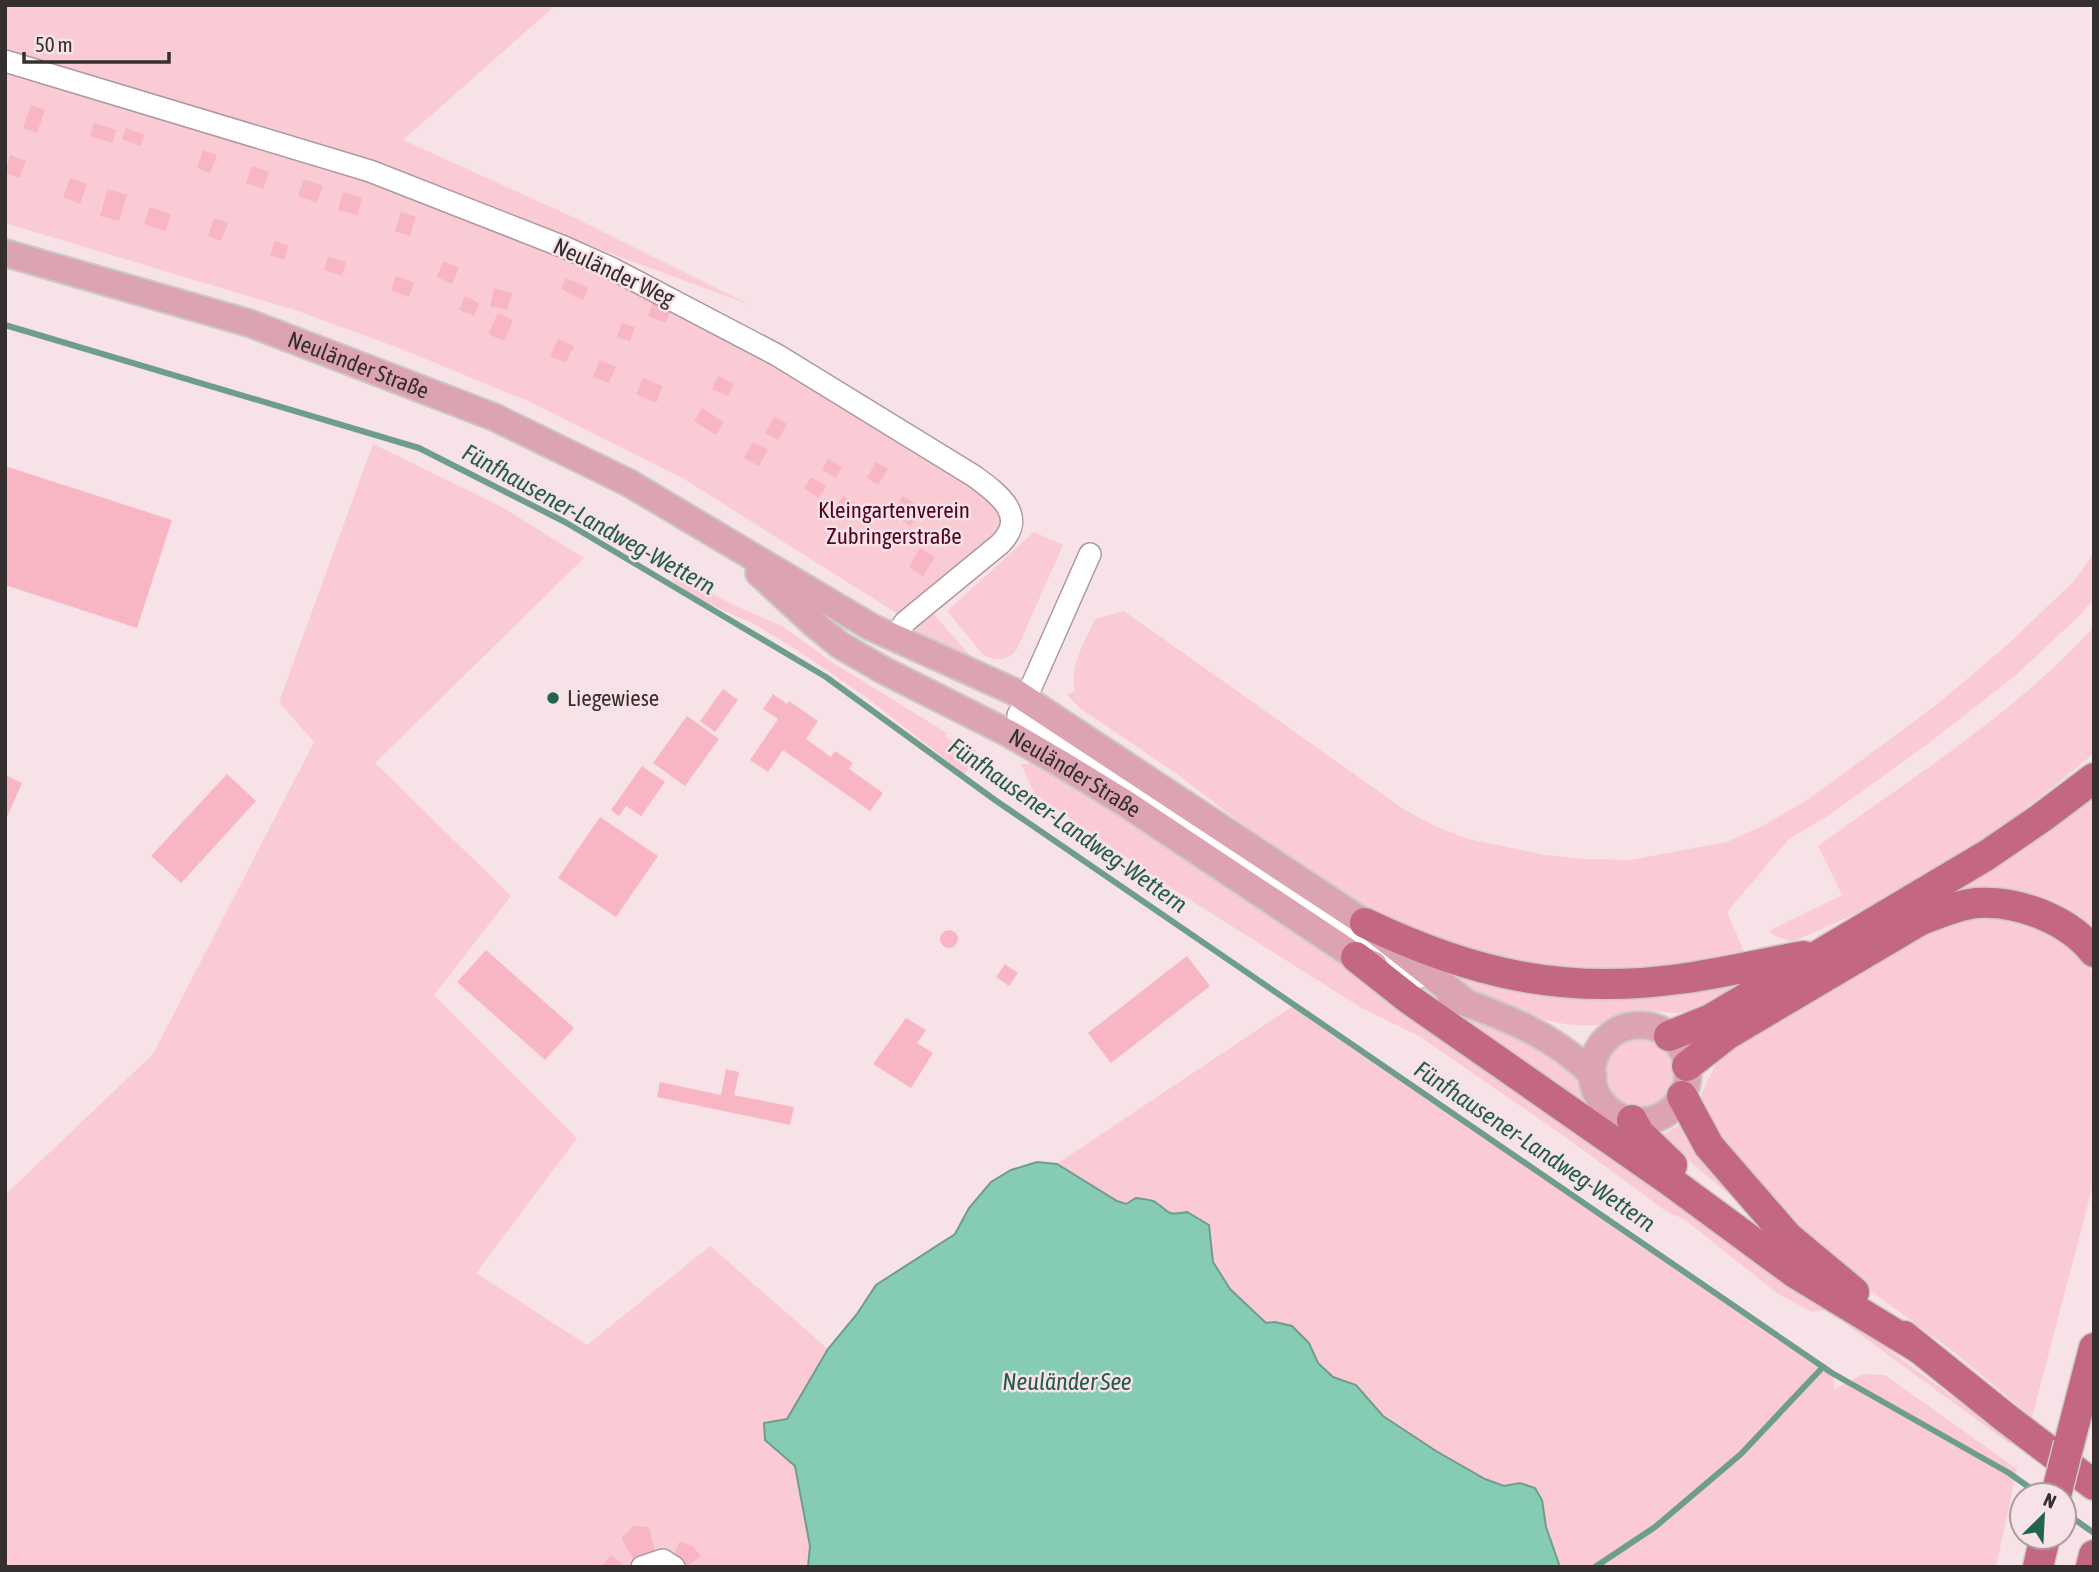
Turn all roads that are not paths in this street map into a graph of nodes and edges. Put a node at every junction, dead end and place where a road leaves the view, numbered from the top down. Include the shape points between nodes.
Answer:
1 (5, 61) edge
2 (5, 253) edge
3 (695, 521) junction
4 (1090, 554) dead end
5 (894, 638) junction
6 (1018, 716) junction
7 (2094, 778) edge
8 (1365, 923) junction
9 (2094, 951) edge
10 (1819, 954) junction
11 (1356, 957) junction
12 (1468, 1004) junction
13 (1516, 1024) junction
14 (1610, 1036) junction
15 (1669, 1036) junction
16 (1688, 1066) junction
17 (1592, 1076) junction
18 (1682, 1096) junction
19 (1632, 1120) junction
20 (1920, 1349) junction
21 (2094, 1349) edge
22 (2060, 1481) edge
23 (2094, 1485) edge
24 (2094, 1555) edge
25 (642, 1567) edge
26 (674, 1567) edge
27 (2091, 1567) edge

1 - 5 street, Neuländer Weg via 370,171 564,247 777,355 963,470 1006,505 1012,518 1009,532 905,622
2 - 3 main road, Neuländer Straße via 249,323 494,417
3 - 5 main road, Neuländer Straße
3 - 6 main road, Neuländer Straße via 738,553 840,645 883,670
4 - 6 street
5 - 6 main road, Neuländer Straße via 995,682
6 - 8 main road, Neuländer Straße
6 - 11 main road, Neuländer Straße via 1125,803
6 - 12 street via 1381,955
7 - 10 highway via 1987,855
8 - 10 highway via 1462,963 1509,976 1562,983 1650,983
8 - 12 main road, Neuländer Straße
9 - 16 highway via 2059,923 2017,907 1974,903 1946,910 1919,921 1728,1034
10 - 15 highway via 1711,1019
11 - 12 main road, Neuländer Straße
11 - 20 highway via 1795,1273
12 - 13 main road, Neuländer Straße
13 - 14 main road, Neuländer Straße via 1585,1038
13 - 17 main road, Neuländer Straße via 1572,1056
14 - 15 main road, Neuländer Straße via 1640,1026
14 - 17 main road via 1596,1054
15 - 16 main road
16 - 18 main road
17 - 19 main road, Neuländer Straße via 1604,1105
18 - 19 main road via 1661,1117
18 - 20 highway via 1709,1146 1788,1237
19 - 20 highway via 1672,1165
20 - 23 highway
21 - 22 highway, bridge
24 - 27 highway
25 - 26 street via 663,1560

